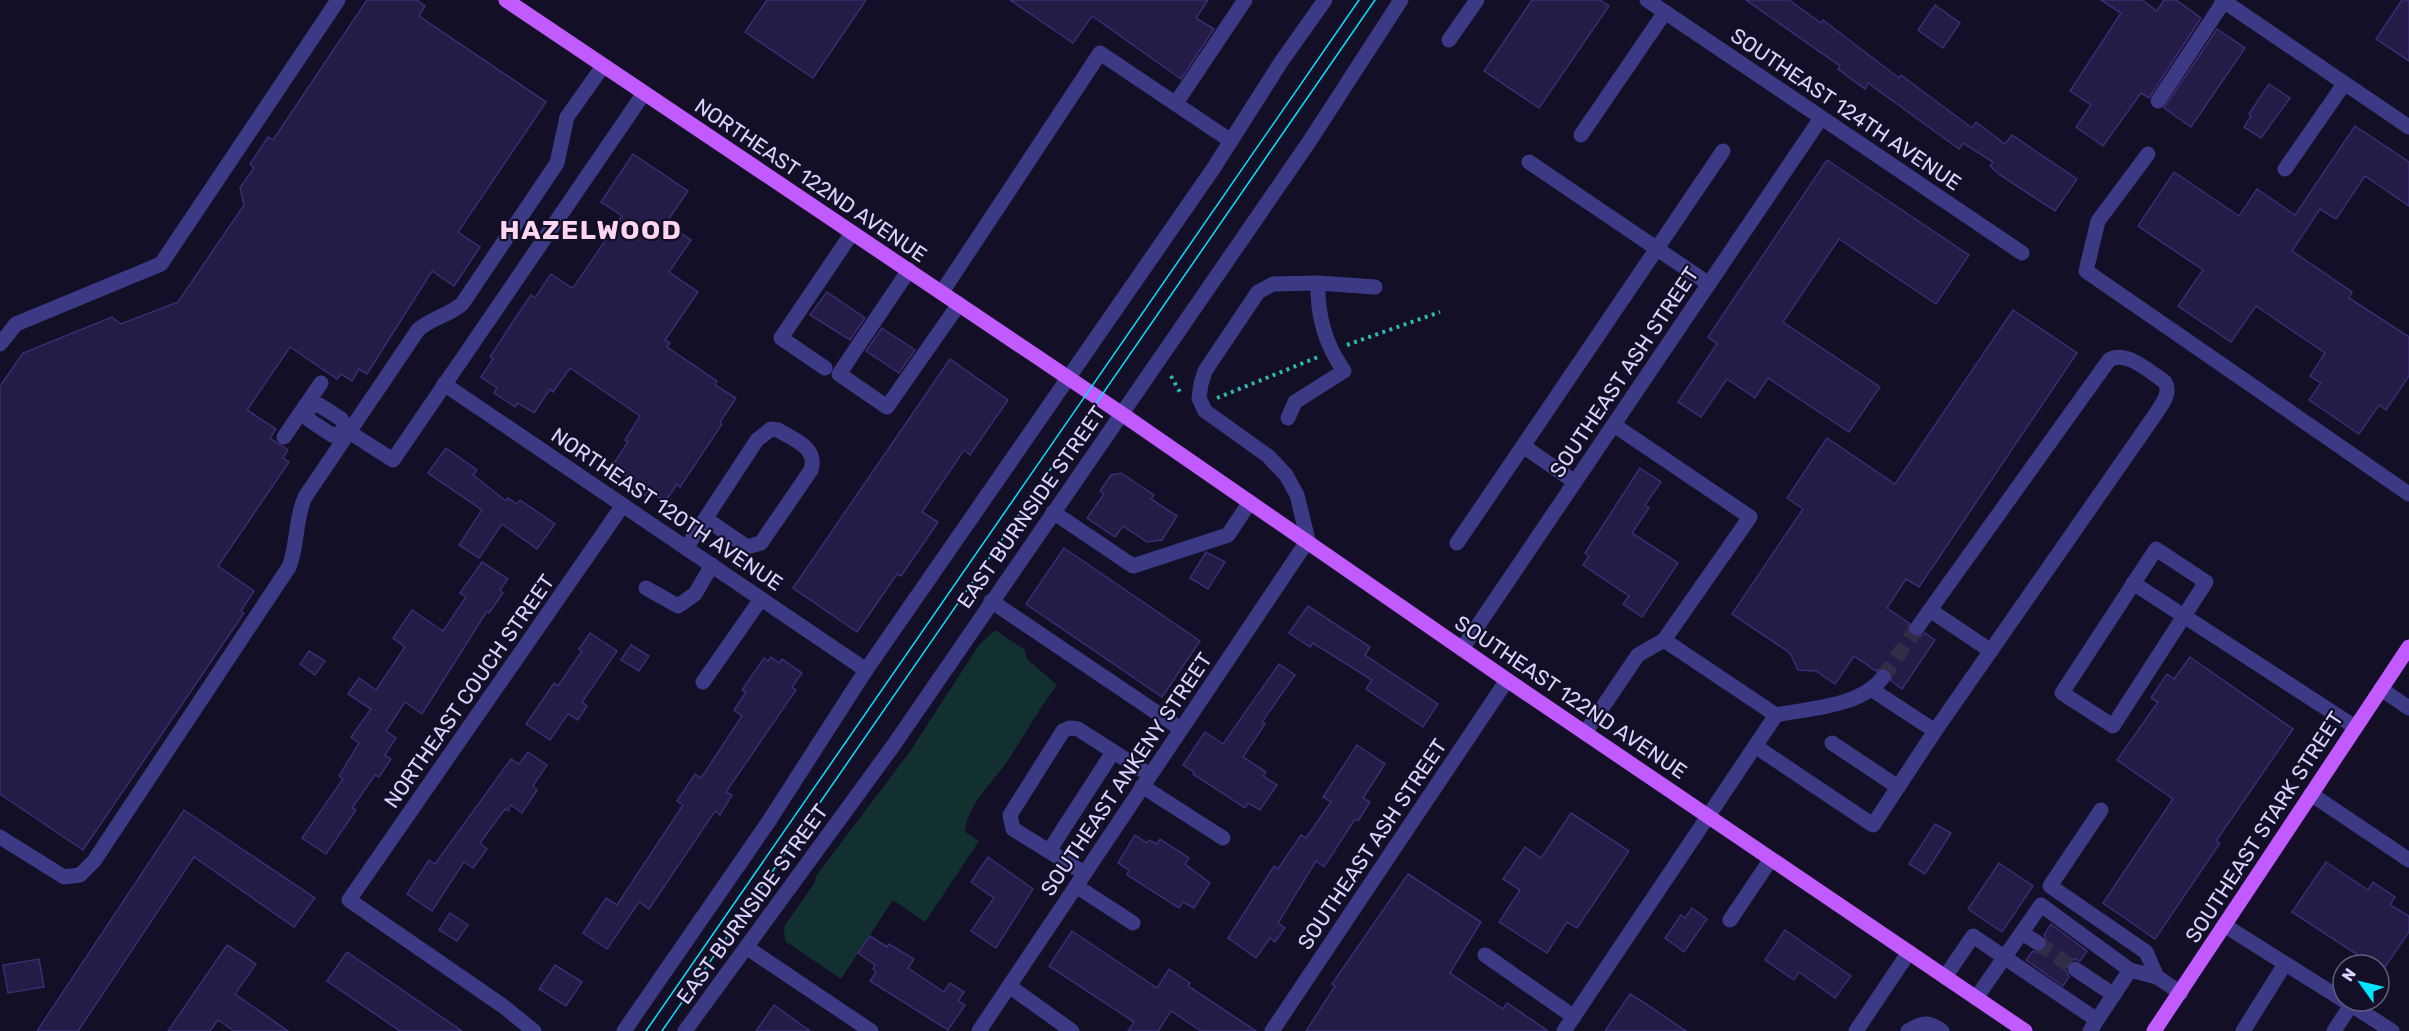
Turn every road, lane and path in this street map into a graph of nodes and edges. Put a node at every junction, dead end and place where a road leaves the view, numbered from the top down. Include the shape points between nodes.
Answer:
1 (338, 0) edge
2 (506, 0) edge
3 (1245, 0) edge
4 (1324, 0) edge
5 (1401, 0) edge
6 (1477, 0) edge
7 (1647, 0) edge
8 (2223, 1) edge
9 (1665, 12) junction
10 (1449, 40) dead end
11 (603, 66) junction
12 (2343, 84) junction
13 (644, 93) junction
14 (2158, 101) dead end
15 (1176, 103) junction
16 (1821, 118) junction
17 (2409, 127) edge
18 (1581, 135) dead end
19 (1231, 141) junction
20 (1723, 151) dead end
21 (2148, 154) dead end
22 (1529, 162) dead end
23 (2285, 169) dead end
24 (852, 233) junction
25 (1658, 249) junction
26 (2022, 253) dead end
27 (909, 270) junction
28 (1318, 283) junction
29 (1709, 284) junction
30 (1375, 288) dead end
31 (942, 292) junction
32 (959, 304) junction
33 (1440, 312) dead end
34 (0, 344) edge
35 (1332, 351) junction
36 (825, 368) dead end
37 (1171, 376) dead end
38 (1068, 378) junction
39 (321, 383) dead end
40 (444, 384) junction
41 (1094, 395) joint
42 (1202, 405) junction
43 (305, 406) junction
44 (1122, 414) junction
45 (1288, 418) dead end
46 (1614, 425) junction
47 (349, 432) junction
48 (284, 437) dead end
49 (1523, 446) junction
50 (1575, 482) junction
51 (2409, 494) edge
52 (1250, 501) junction
53 (623, 505) junction
54 (1053, 512) junction
55 (706, 519) junction
56 (1308, 540) junction
57 (1457, 543) dead end
58 (686, 548) junction
59 (712, 565) junction
60 (2133, 583) junction
61 (646, 588) dead end
62 (761, 599) junction
63 (991, 601) junction
64 (1930, 610) junction
65 (2184, 616) junction
66 (1917, 628) tunnel mouth
67 (1664, 640) junction
68 (2409, 647) edge
69 (1462, 649) junction
70 (1991, 651) junction
71 (866, 670) junction
72 (1883, 677) tunnel mouth
73 (1507, 680) junction
74 (703, 682) dead end
75 (1871, 689) junction
76 (2381, 689) junction
77 (2409, 708) edge
78 (1776, 715) junction
79 (2355, 727) junction
80 (1181, 729) junction
81 (1935, 731) junction
82 (1585, 733) junction
83 (1832, 743) dead end
84 (1755, 746) junction
85 (1113, 752) junction
86 (1146, 781) junction
87 (1898, 787) junction
88 (2311, 794) junction
89 (2102, 810) dead end
90 (1708, 816) junction
91 (0, 837) edge
92 (1223, 838) dead end
93 (1049, 851) junction
94 (1771, 859) junction
95 (2409, 860) edge
96 (1084, 873) junction
97 (1076, 886) junction
98 (1730, 920) dead end
99 (1133, 923) dead end
100 (2224, 925) junction
101 (2022, 933) junction
102 (2038, 944) tunnel mouth
103 (746, 947) junction
104 (1909, 952) junction
105 (1485, 955) dead end
106 (2006, 956) junction
107 (2285, 964) junction
108 (2075, 969) tunnel mouth
109 (2130, 970) junction
110 (1945, 977) junction
111 (2157, 977) junction
112 (1009, 986) junction
113 (2181, 993) junction
114 (2331, 993) edge
115 (2114, 994) junction
116 (1976, 998) junction
117 (2341, 1013) edge
118 (2363, 1013) edge
119 (1574, 1017) junction
120 (2094, 1025) edge
121 (534, 1031) edge
122 (624, 1031) edge
123 (685, 1031) edge
124 (872, 1031) edge
125 (979, 1031) edge
126 (1072, 1031) edge
127 (1272, 1031) edge
128 (1564, 1031) edge
129 (1856, 1031) edge
130 (1908, 1031) edge
131 (1942, 1031) edge
132 (2025, 1031) edge
133 (2154, 1031) edge
134 (2243, 1031) edge
135 (2334, 1031) edge
136 (2392, 1031) edge

1 - 34 street via 161,264 16,324
2 - 11 main road, NORTHEAST 122ND AVENUE
3 - 15 street
4 - 19 street, EAST BURNSIDE STREET
5 - 44 street, EAST BURNSIDE STREET via 1309,142
6 - 10 street
7 - 9 street, SOUTHEAST 124TH AVENUE
8 - 12 street
8 - 14 street
9 - 16 street, SOUTHEAST 124TH AVENUE
9 - 18 street
11 - 13 main road, NORTHEAST 122ND AVENUE
11 - 47 street via 567,117 557,163 462,304 450,314 429,320 418,330
12 - 17 street
12 - 23 street
13 - 24 main road, NORTHEAST 122ND AVENUE
13 - 40 street
15 - 19 street
15 - 31 street via 1100,52
16 - 26 street, SOUTHEAST 124TH AVENUE
16 - 29 street, SOUTHEAST ASH STREET
19 - 38 street, EAST BURNSIDE STREET
20 - 25 street
21 - 51 street via 2098,221 2086,271
22 - 25 street
24 - 27 main road, NORTHEAST 122ND AVENUE
24 - 36 street via 781,338
25 - 29 street
25 - 49 street
27 - 31 main road, NORTHEAST 122ND AVENUE
27 - 32 street via 839,374 887,407
28 - 30 street
28 - 35 street via 1320,319
28 - 42 street via 1273,284 1258,292 1205,371 1199,398
29 - 46 street, SOUTHEAST ASH STREET
31 - 32 main road, NORTHEAST 122ND AVENUE
32 - 38 main road, NORTHEAST 122ND AVENUE
33 - 35 path
35 - 42 path
35 - 45 street via 1344,371 1295,402
37 - 42 path via 1190,409
38 - 41 main road, NORTHEAST 122ND AVENUE
38 - 71 street, EAST BURNSIDE STREET
39 - 43 street
40 - 47 street via 393,460
40 - 53 street, NORTHEAST 120TH AVENUE
41 - 44 main road, SOUTHEAST 122ND AVENUE
42 - 56 street via 1212,418 1268,456 1286,476 1297,495
43 - 47 street via 319,405 341,419
43 - 48 street
44 - 52 main road, SOUTHEAST 122ND AVENUE
44 - 54 street, EAST BURNSIDE STREET
46 - 50 street, SOUTHEAST ASH STREET
46 - 67 street via 1750,517
47 - 91 street via 300,508 296,549 289,567 94,861 80,875 63,877
49 - 50 street
49 - 57 street
50 - 69 street, SOUTHEAST ASH STREET
52 - 54 street via 1228,535 1132,566
52 - 56 main road, SOUTHEAST 122ND AVENUE
53 - 58 street, NORTHEAST 120TH AVENUE
53 - 121 street, NORTHEAST COUCH STREET via 349,900
54 - 63 street, EAST BURNSIDE STREET
55 - 55 street via 747,547 761,543 811,470 814,462 809,449 778,430 763,434
55 - 58 street
56 - 69 main road, SOUTHEAST 122ND AVENUE
56 - 80 street, SOUTHEAST ANKENY STREET
58 - 59 street, NORTHEAST 120TH AVENUE
59 - 61 street via 695,594 678,606
59 - 62 street, NORTHEAST 120TH AVENUE
60 - 65 street
60 - 65 street via 2156,549 2206,582
60 - 65 street via 2062,693 2113,726
62 - 71 street, NORTHEAST 120TH AVENUE
62 - 74 street
63 - 80 street
63 - 103 street, EAST BURNSIDE STREET via 846,812
64 - 66 street
64 - 70 street
64 - 70 street via 2109,360 2132,360 2165,382 2167,396 2157,412
65 - 79 street
67 - 78 street
67 - 82 street via 1638,655
68 - 76 main road, SOUTHEAST STARK STREET
69 - 73 main road, SOUTHEAST 122ND AVENUE
70 - 81 street
71 - 122 street, EAST BURNSIDE STREET via 769,821
72 - 75 street
73 - 82 main road, SOUTHEAST 122ND AVENUE
73 - 127 street, SOUTHEAST ASH STREET
75 - 78 street via 1850,699
75 - 81 street
76 - 77 street
76 - 79 main road, SOUTHEAST STARK STREET
78 - 84 street
79 - 88 main road, SOUTHEAST STARK STREET
80 - 86 street, SOUTHEAST ANKENY STREET
81 - 87 street
82 - 90 main road, SOUTHEAST 122ND AVENUE
83 - 87 street
84 - 87 street via 1873,825
84 - 90 street
85 - 86 street
85 - 93 street
85 - 93 street via 1078,729 1063,731 1010,815 1013,829
86 - 92 street
86 - 96 street, SOUTHEAST ANKENY STREET
88 - 95 street
88 - 100 main road, SOUTHEAST STARK STREET
89 - 111 street via 2050,886 2146,952
90 - 94 main road, SOUTHEAST 122ND AVENUE
90 - 119 street
93 - 96 street
94 - 98 street
94 - 104 main road, SOUTHEAST 122ND AVENUE
96 - 97 street, SOUTHEAST ANKENY STREET
97 - 99 street
97 - 112 street, SOUTHEAST ANKENY STREET
100 - 107 street
100 - 113 main road, SOUTHEAST STARK STREET
101 - 102 street
101 - 106 street
101 - 109 street via 2041,905
103 - 123 street, EAST BURNSIDE STREET
103 - 124 street
104 - 110 main road, SOUTHEAST 122ND AVENUE
104 - 129 street
105 - 119 street
106 - 110 street via 1973,936
106 - 116 street
106 - 120 street
107 - 114 street
107 - 134 street
108 - 115 street
109 - 111 street
109 - 115 street
110 - 116 main road, SOUTHEAST 122ND AVENUE
111 - 113 street
112 - 125 street, SOUTHEAST ANKENY STREET
112 - 126 street
113 - 133 main road, SOUTHEAST STARK STREET
115 - 120 street
116 - 132 main road, SOUTHEAST 122ND AVENUE
117 - 135 street
118 - 136 street
119 - 128 street
130 - 131 street via 1921,1023

